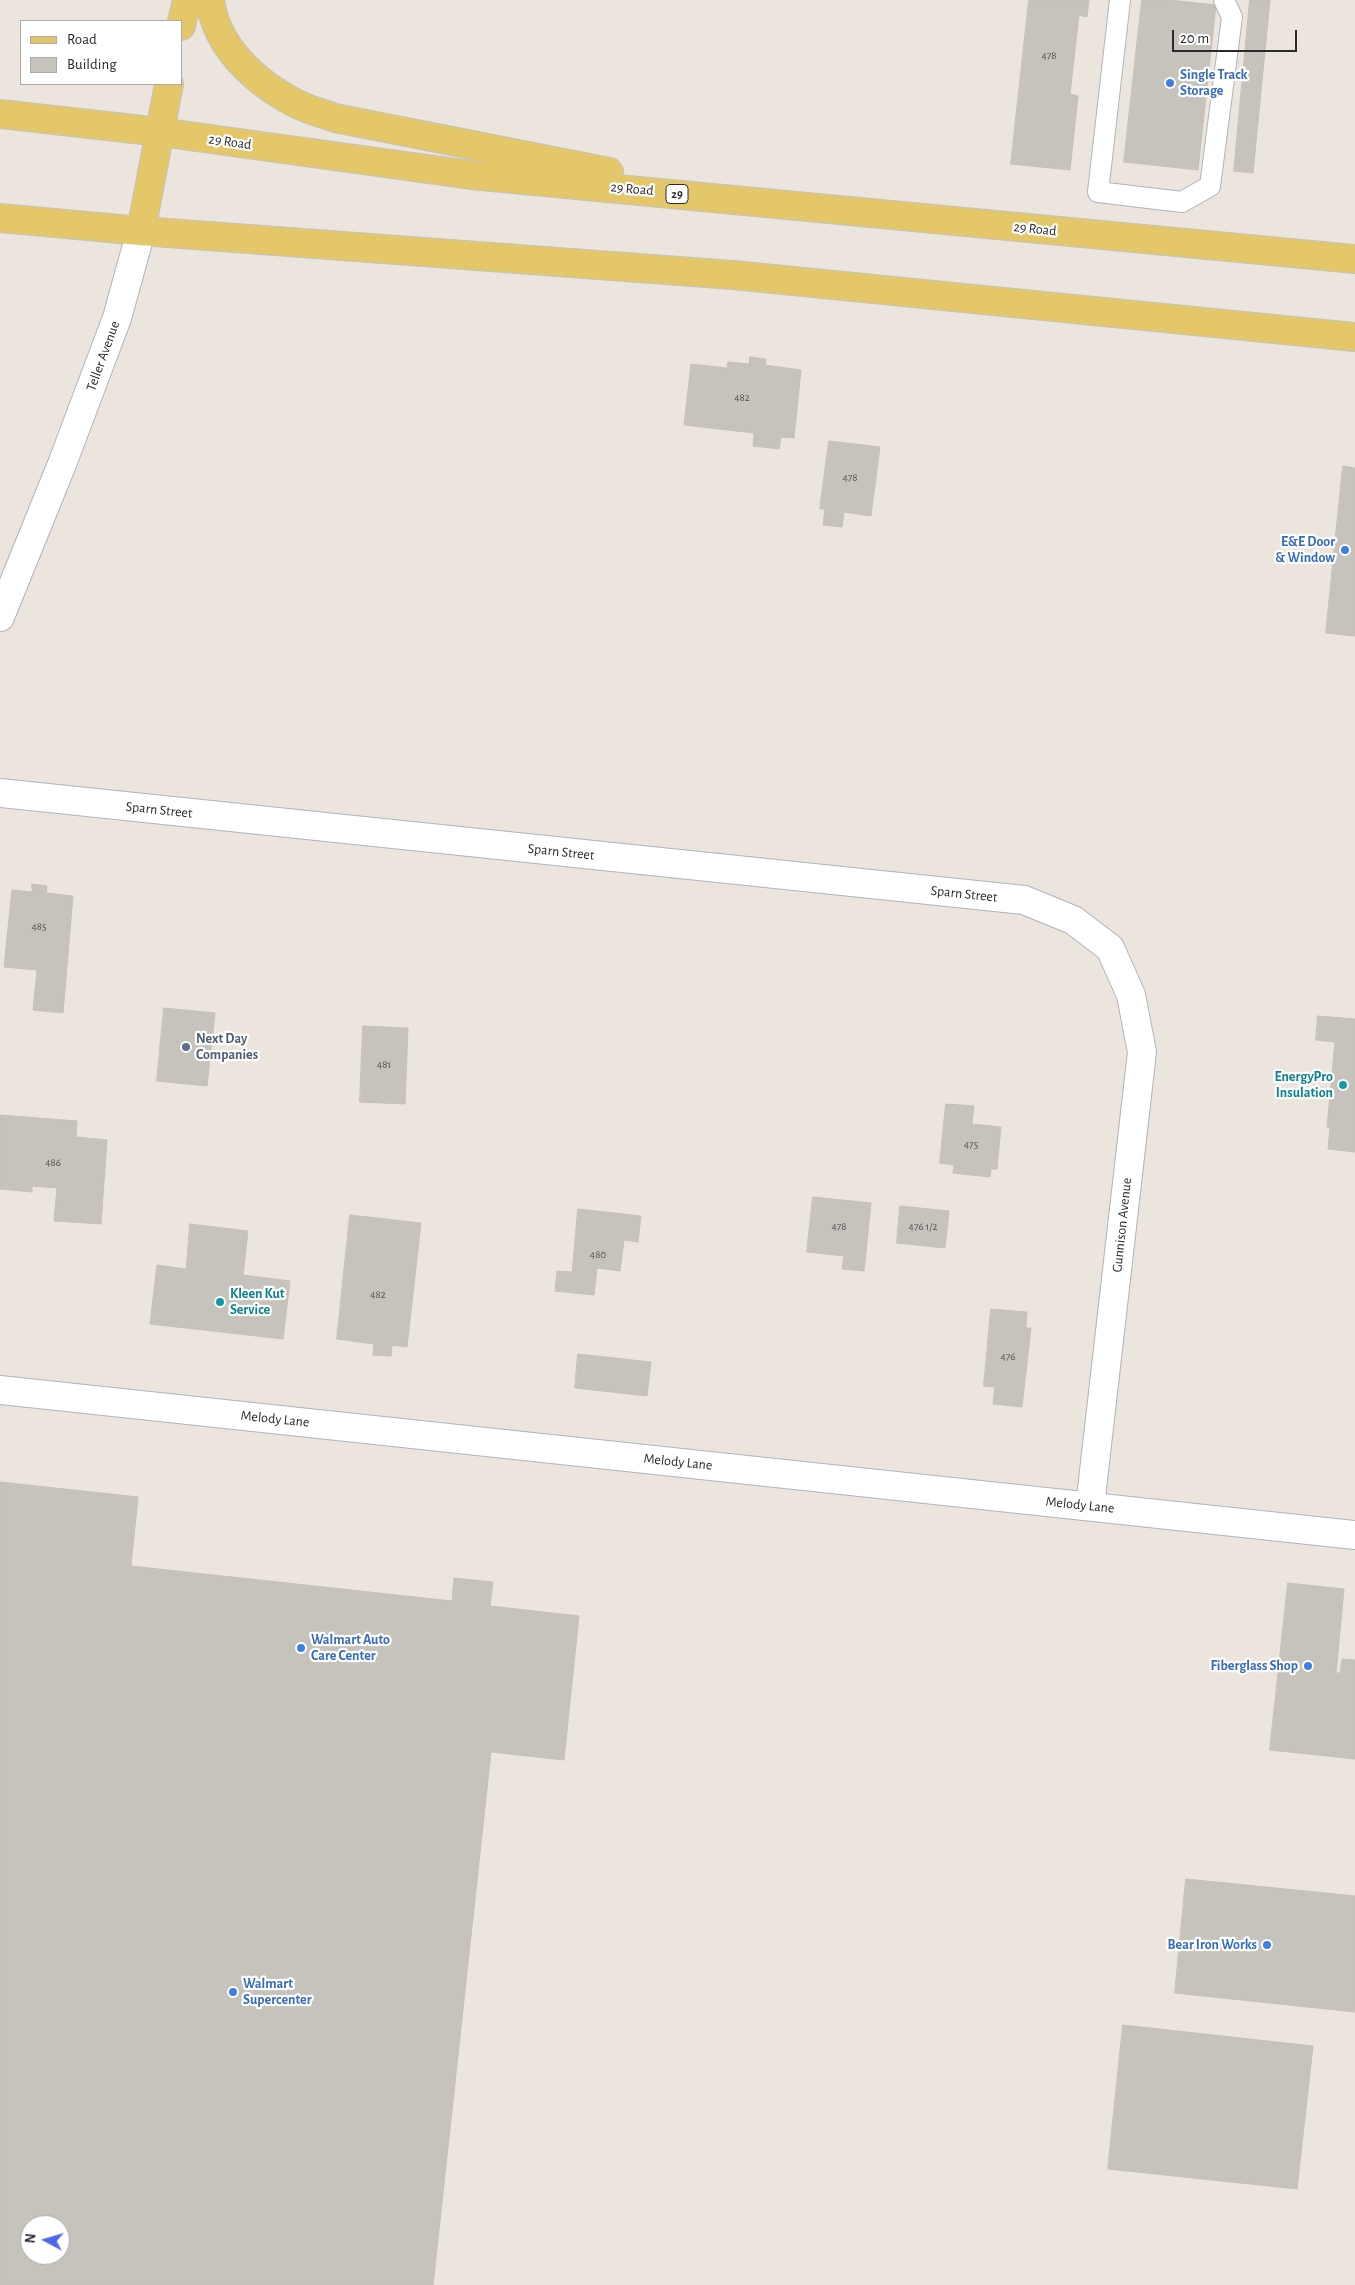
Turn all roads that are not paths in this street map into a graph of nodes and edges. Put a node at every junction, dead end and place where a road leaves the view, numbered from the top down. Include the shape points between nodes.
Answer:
1 (187, 0) edge
2 (210, 0) edge
3 (1120, 0) edge
4 (1224, 0) edge
5 (182, 22) edge
6 (169, 85) edge
7 (0, 114) edge
8 (160, 132) junction
9 (763, 202) junction
10 (0, 218) edge
11 (141, 231) junction
12 (1355, 259) edge
13 (1355, 337) edge
14 (0, 617) edge
15 (0, 793) edge
16 (1110, 948) joint
17 (0, 1390) edge
18 (1090, 1506) junction
19 (1355, 1535) edge

1 - 5 main road
2 - 9 main road via 213,18 234,54 255,77 296,104 335,118
3 - 4 lane via 1098,192 1182,202 1210,186 1232,17
6 - 8 main road, Teller Avenue
7 - 8 main road, 29 Road / 29
8 - 9 main road, 29 Road / 29 via 472,175
8 - 11 main road, Teller Avenue
9 - 12 main road, 29 Road / 29
10 - 11 main road
11 - 13 main road via 734,275
11 - 14 street, Teller Avenue via 117,318
15 - 16 street, Sparn Street via 1024,900 1073,920
16 - 18 street, Gunnison Avenue via 1131,995 1142,1052
17 - 18 street, Melody Lane
18 - 19 street, Melody Lane

